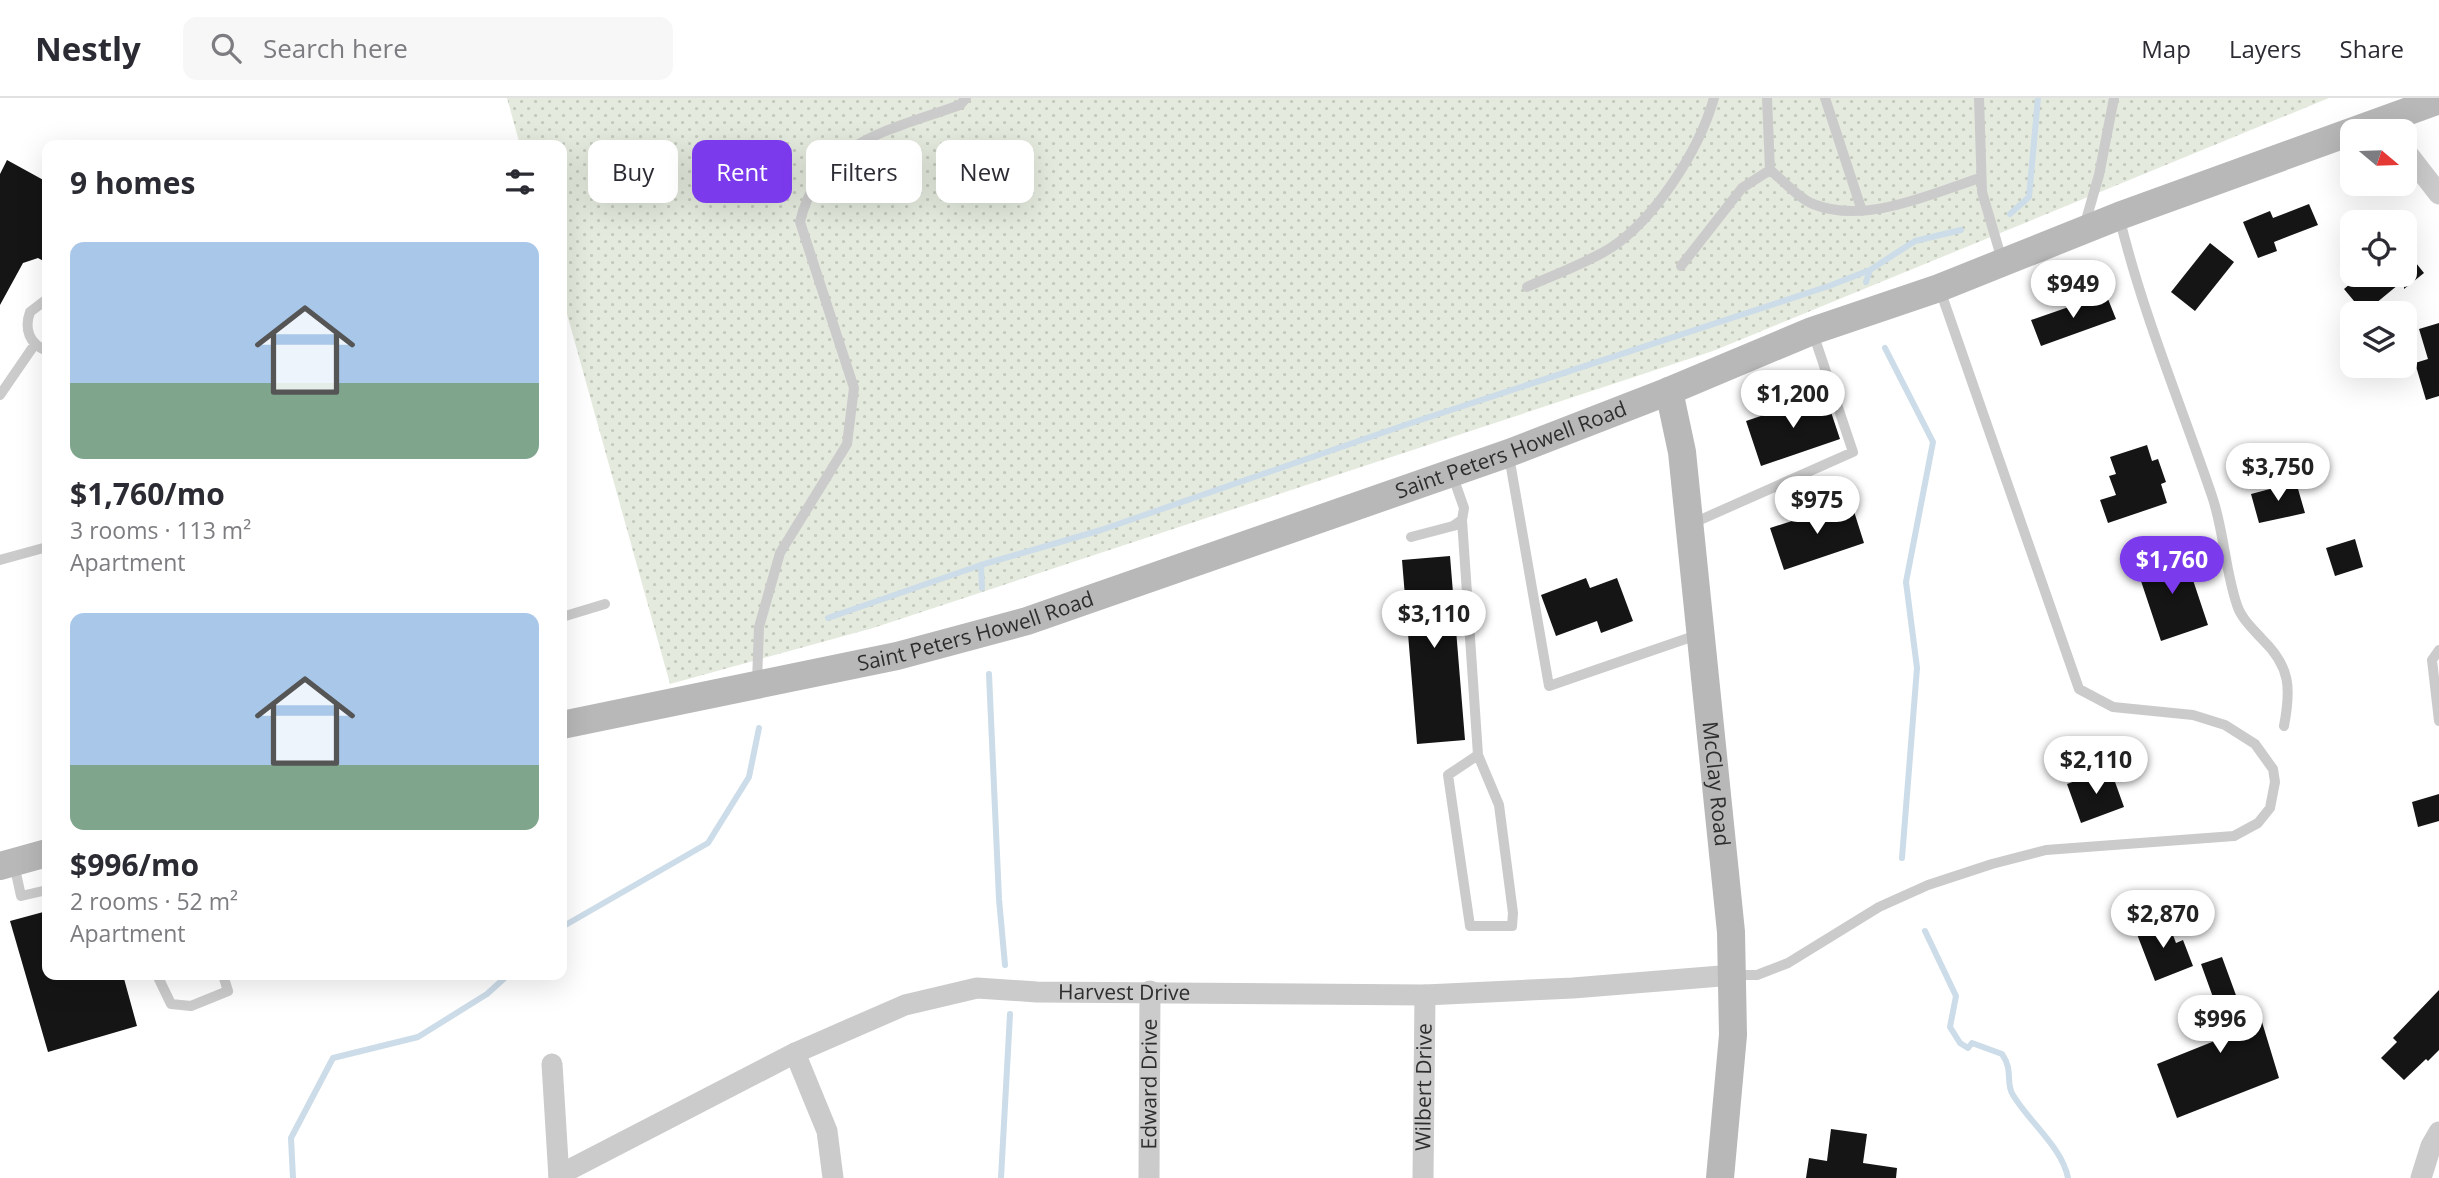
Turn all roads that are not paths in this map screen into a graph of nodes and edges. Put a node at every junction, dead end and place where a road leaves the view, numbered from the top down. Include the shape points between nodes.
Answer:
1 (966, 98) edge
2 (1714, 98) edge
3 (1767, 98) edge
4 (1825, 98) edge
5 (1979, 98) edge
6 (2114, 98) edge
7 (2439, 100) edge
8 (2401, 119) edge
9 (2340, 142) edge
10 (2417, 166) edge
11 (1770, 170) junction
12 (1980, 178) junction
13 (2439, 194) edge
14 (1862, 211) junction
15 (2119, 216) junction
16 (2082, 233) junction
17 (2002, 263) junction
18 (1681, 267) dead end
19 (1527, 286) dead end
20 (1939, 288) junction
21 (42, 302) edge
22 (1812, 331) junction
23 (35, 344) junction
24 (42, 348) edge
25 (1669, 391) junction
26 (0, 395) edge
27 (1508, 453) junction
28 (1451, 472) junction
29 (1462, 520) junction
30 (1688, 525) junction
31 (1411, 537) dead end
32 (42, 548) edge
33 (0, 560) edge
34 (604, 604) dead end
35 (567, 615) edge
36 (1700, 634) junction
37 (2439, 650) edge
38 (757, 684) junction
39 (2439, 720) edge
40 (567, 724) edge
41 (2284, 726) dead end
42 (1478, 755) junction
43 (42, 854) edge
44 (7, 864) edge
45 (42, 891) edge
46 (1733, 975) junction
47 (159, 980) edge
48 (224, 980) edge
49 (1150, 991) junction
50 (1425, 995) junction
51 (795, 1053) junction
52 (552, 1064) dead end
53 (2439, 1132) edge
54 (559, 1177) edge
55 (833, 1178) edge
56 (1149, 1178) edge
57 (1423, 1178) edge
58 (1720, 1178) edge
59 (2421, 1178) edge

1 - 38 lane via 960,105 864,139 829,165 806,197 800,222 854,388 847,444 780,553 759,628
2 - 19 lane via 1687,162 1638,223 1604,252
3 - 11 lane
4 - 14 lane
5 - 12 lane
6 - 16 lane
7 - 8 main road, Saint Peters Howell Road
9 - 15 main road, Saint Peters Howell Road
10 - 13 street
11 - 14 lane via 1812,204
11 - 18 lane via 1742,188
12 - 14 lane
12 - 17 lane
15 - 16 main road, Saint Peters Howell Road
15 - 41 lane via 2167,377 2213,498 2237,607 2288,675
16 - 17 main road, Saint Peters Howell Road
17 - 20 main road, Saint Peters Howell Road
20 - 22 main road, Saint Peters Howell Road
20 - 46 lane via 2079,689 2113,707 2193,715 2225,725 2255,744 2273,769 2270,808 2258,823 2234,836 2058,848 1992,864 1880,907 1788,963 1757,975
21 - 23 lane via 27,320
22 - 25 main road, Saint Peters Howell Road
22 - 30 lane via 1853,452
23 - 24 lane
23 - 26 lane
25 - 27 main road, Saint Peters Howell Road
25 - 30 main road, McClay Road via 1682,452
27 - 28 main road, Saint Peters Howell Road
27 - 36 lane via 1549,686
28 - 29 lane via 1464,508
28 - 38 main road, Saint Peters Howell Road via 1027,621 897,656
29 - 31 lane
29 - 42 lane
30 - 36 main road, McClay Road
32 - 33 lane
34 - 35 lane
36 - 46 main road, McClay Road
37 - 39 lane via 2432,660
38 - 40 main road, Saint Peters Howell Road
42 - 42 lane via 1448,775 1470,926 1512,926 1499,805
43 - 44 main road
44 - 45 lane via 21,897
46 - 50 street, Harvest Drive
46 - 58 main road, McClay Road via 1733,1035
47 - 48 lane via 171,1004 191,1006 228,992
49 - 50 street, Harvest Drive
49 - 51 street, Harvest Drive via 977,988 905,1005
49 - 56 street, Edward Drive
50 - 57 street, Wilbert Drive
51 - 54 street, Harvest Drive
51 - 55 street via 827,1131
52 - 54 street
53 - 59 street

